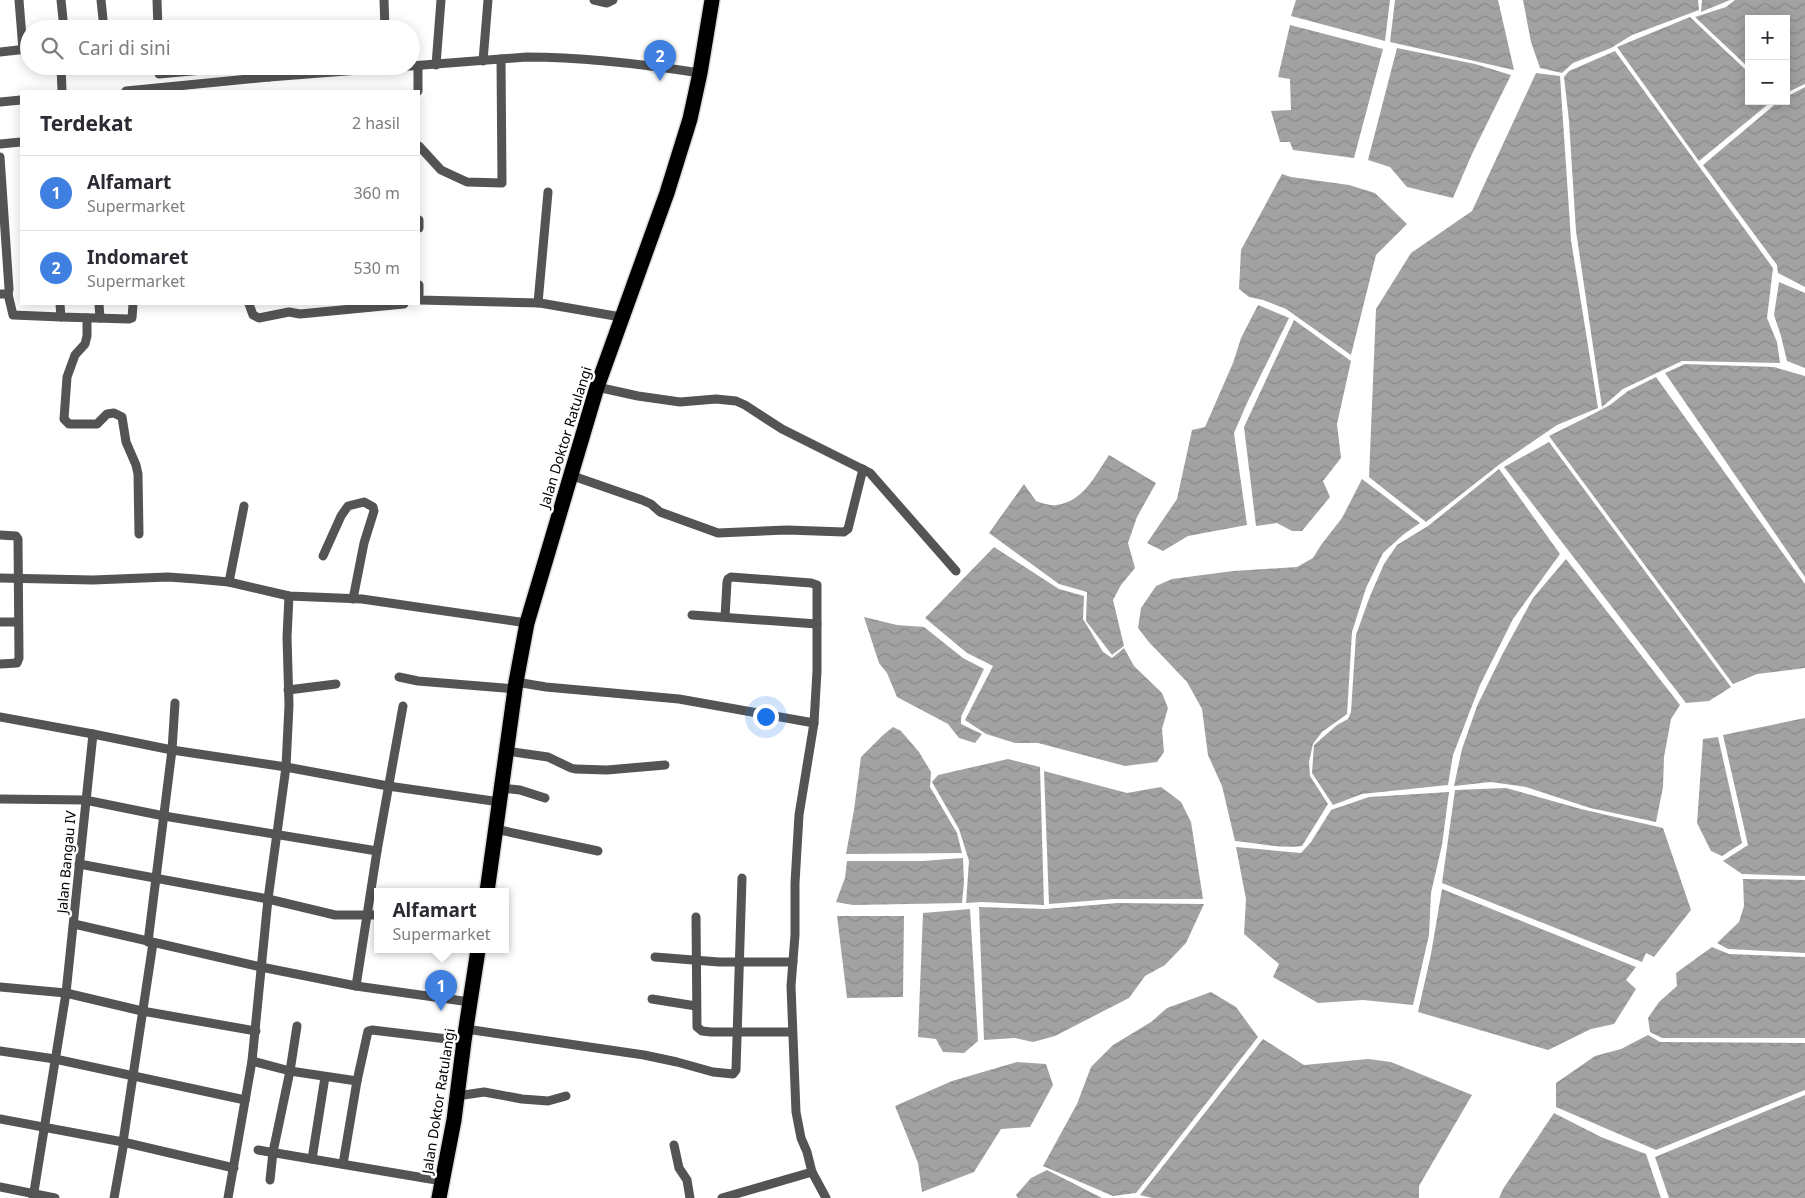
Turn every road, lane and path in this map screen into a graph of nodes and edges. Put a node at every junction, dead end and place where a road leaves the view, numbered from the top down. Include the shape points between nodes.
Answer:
1 (19, 0) edge
2 (61, 0) edge
3 (101, 0) edge
4 (156, 0) edge
5 (384, 0) edge
6 (441, 0) edge
7 (488, 0) edge
8 (594, 0) edge
9 (613, 0) edge
10 (712, 0) edge
11 (22, 20) edge
12 (63, 20) edge
13 (103, 20) edge
14 (157, 20) edge
15 (385, 20) edge
16 (20, 50) edge
17 (0, 52) edge
18 (501, 59) junction
19 (483, 61) junction
20 (436, 65) junction
21 (420, 66) edge
22 (700, 73) junction
23 (61, 75) edge
24 (159, 75) edge
25 (292, 75) edge
26 (418, 75) edge
27 (269, 77) joint
28 (160, 88) junction
29 (62, 90) edge
30 (137, 90) edge
31 (418, 90) edge
32 (20, 100) edge
33 (0, 102) edge
34 (20, 142) edge
35 (0, 144) edge
36 (420, 147) edge
37 (0, 157) edge
38 (548, 192) dead end
39 (4, 294) edge
40 (420, 300) edge
41 (538, 303) junction
42 (60, 305) edge
43 (99, 305) edge
44 (133, 305) edge
45 (249, 305) edge
46 (383, 305) edge
47 (340, 307) edge
48 (289, 308) edge
49 (61, 317) junction
50 (621, 317) junction
51 (87, 318) junction
52 (100, 318) junction
53 (597, 387) junction
54 (863, 469) junction
55 (570, 475) junction
56 (244, 506) dead end
57 (139, 534) dead end
58 (0, 535) edge
59 (323, 556) dead end
60 (956, 571) dead end
61 (0, 578) edge
62 (18, 578) junction
63 (229, 582) junction
64 (289, 596) junction
65 (353, 599) junction
66 (692, 615) dead end
67 (725, 617) junction
68 (0, 622) edge
69 (18, 622) junction
70 (527, 624) junction
71 (817, 624) junction
72 (0, 664) edge
73 (399, 677) dead end
74 (336, 684) dead end
75 (516, 686) junction
76 (288, 690) junction
77 (175, 703) dead end
78 (403, 706) dead end
79 (0, 717) edge
80 (814, 723) junction
81 (93, 734) junction
82 (172, 750) junction
83 (506, 751) junction
84 (665, 765) dead end
85 (286, 767) junction
86 (388, 786) junction
87 (500, 795) junction
88 (545, 798) dead end
89 (0, 799) edge
90 (85, 800) junction
91 (164, 816) junction
92 (495, 829) junction
93 (277, 834) junction
94 (377, 851) junction
95 (598, 851) dead end
96 (79, 864) junction
97 (157, 878) junction
98 (742, 878) dead end
99 (488, 888) edge
100 (268, 899) junction
101 (374, 915) edge
102 (366, 916) junction
103 (696, 917) dead end
104 (74, 924) junction
105 (151, 942) junction
106 (478, 953) edge
107 (655, 957) dead end
108 (696, 961) junction
109 (740, 962) junction
110 (793, 962) junction
111 (261, 966) junction
112 (356, 986) junction
113 (0, 987) edge
114 (66, 993) junction
115 (652, 999) dead end
116 (470, 1002) junction
117 (696, 1006) junction
118 (142, 1011) junction
119 (297, 1026) dead end
120 (256, 1031) junction
121 (792, 1032) junction
122 (738, 1033) junction
123 (465, 1035) junction
124 (0, 1051) edge
125 (55, 1058) junction
126 (252, 1061) junction
127 (290, 1071) junction
128 (133, 1076) junction
129 (325, 1077) junction
130 (357, 1081) junction
131 (457, 1096) junction
132 (566, 1096) dead end
133 (245, 1100) junction
134 (0, 1119) edge
135 (44, 1128) junction
136 (123, 1142) junction
137 (674, 1145) dead end
138 (258, 1150) dead end
139 (274, 1152) junction
140 (312, 1159) junction
141 (343, 1164) junction
142 (234, 1168) junction
143 (812, 1172) junction
144 (270, 1180) dead end
145 (442, 1180) junction
146 (0, 1187) edge
147 (34, 1196) edge
148 (54, 1198) edge
149 (114, 1198) edge
150 (228, 1198) edge
151 (439, 1198) edge
152 (690, 1198) edge
153 (722, 1198) edge
154 (826, 1198) edge

1 - 11 street
2 - 12 street
3 - 13 street
4 - 14 street
5 - 15 street
6 - 20 street
7 - 19 street
8 - 9 street via 607,3
10 - 22 highway, Jalan Doktor Ratulangi
16 - 17 street
18 - 19 street
18 - 22 street via 569,57
18 - 36 street via 502,183 467,182 441,170
19 - 20 street
20 - 21 street
22 - 50 highway, Jalan Doktor Ratulangi via 690,119 667,193
23 - 29 street
24 - 28 street
25 - 27 street
26 - 31 street
27 - 28 street
28 - 30 street
32 - 33 street
34 - 35 street
37 - 39 street via 10,289
38 - 41 street
39 - 49 street via 12,315
40 - 41 street
41 - 50 street
42 - 49 street
43 - 52 street
44 - 52 street via 132,318
45 - 48 street via 253,315 260,318
46 - 47 street
47 - 48 street via 300,314
49 - 51 street
50 - 53 highway, Jalan Doktor Ratulangi
51 - 52 street
51 - 57 street via 85,344 75,355 67,378 64,419 69,424 92,424 100,423 107,414 122,417 126,442 138,474
53 - 54 street via 680,402 736,401 782,430
53 - 55 highway, Jalan Doktor Ratulangi
54 - 55 street via 848,529 844,532 718,533 660,512 642,500
54 - 60 street
55 - 70 highway, Jalan Doktor Ratulangi
56 - 63 street
58 - 62 street via 17,536
59 - 65 street via 348,506 364,502 372,507 374,511
61 - 62 street
62 - 63 street via 168,577
62 - 69 street
63 - 64 street
64 - 65 street
64 - 76 street
65 - 70 street
66 - 67 street
67 - 71 street
67 - 71 street via 728,579 776,580 816,584
68 - 69 street
69 - 72 street via 18,661
70 - 75 highway, Jalan Doktor Ratulangi
71 - 80 street
73 - 75 street via 418,681
74 - 76 street
75 - 80 street via 679,699
75 - 83 highway, Jalan Doktor Ratulangi
76 - 85 street
77 - 82 street
78 - 86 street
79 - 81 street
80 - 110 street via 799,815
81 - 82 street
81 - 90 street, Jalan Bangau IV
82 - 85 street
82 - 91 street
83 - 84 street via 548,757 575,769
83 - 87 highway, Jalan Doktor Ratulangi
85 - 86 street
85 - 93 street
86 - 87 street
86 - 94 street
87 - 88 street via 520,790
87 - 92 highway, Jalan Doktor Ratulangi
89 - 90 street
90 - 91 street
90 - 96 street, Jalan Bangau IV
91 - 93 street
91 - 97 street
92 - 95 street
92 - 99 highway, Jalan Doktor Ratulangi
93 - 94 street
93 - 100 street
94 - 102 street
96 - 97 street
96 - 104 street, Jalan Bangau IV
97 - 100 street
97 - 105 street
98 - 109 street
100 - 102 street via 335,915
100 - 111 street
101 - 102 street
102 - 112 street
103 - 108 street
104 - 105 street
104 - 114 street, Jalan Bangau IV
105 - 111 street
105 - 118 street
106 - 116 highway, Jalan Doktor Ratulangi
107 - 108 street
108 - 109 street
108 - 117 street
109 - 110 street
109 - 122 street
110 - 121 street
111 - 112 street
111 - 120 street
112 - 116 street
113 - 114 street
114 - 118 street
114 - 125 street, Jalan Bangau IV
115 - 117 street
116 - 123 highway, Jalan Doktor Ratulangi
117 - 122 street via 699,1029
118 - 120 street
118 - 128 street
119 - 127 street
120 - 126 street
121 - 122 street
121 - 143 street via 798,1126
122 - 123 street via 733,1074 644,1055
123 - 130 street via 370,1030
123 - 131 highway, Jalan Doktor Ratulangi
124 - 125 street
125 - 128 street
125 - 135 street, Jalan Bangau IV
126 - 127 street
126 - 133 street
127 - 129 street
127 - 139 street
128 - 133 street
128 - 136 street
129 - 130 street
129 - 140 street
130 - 141 street
131 - 132 street via 484,1092 548,1101
131 - 145 highway, Jalan Doktor Ratulangi
133 - 142 street
134 - 135 street
135 - 136 street
135 - 147 street, Jalan Bangau IV
136 - 142 street
136 - 149 street
137 - 152 street
138 - 139 street
139 - 140 street
139 - 144 street
140 - 141 street
141 - 145 street
142 - 150 street
143 - 153 street
143 - 154 street
145 - 151 highway, Jalan Doktor Ratulangi
146 - 147 street
147 - 148 street

